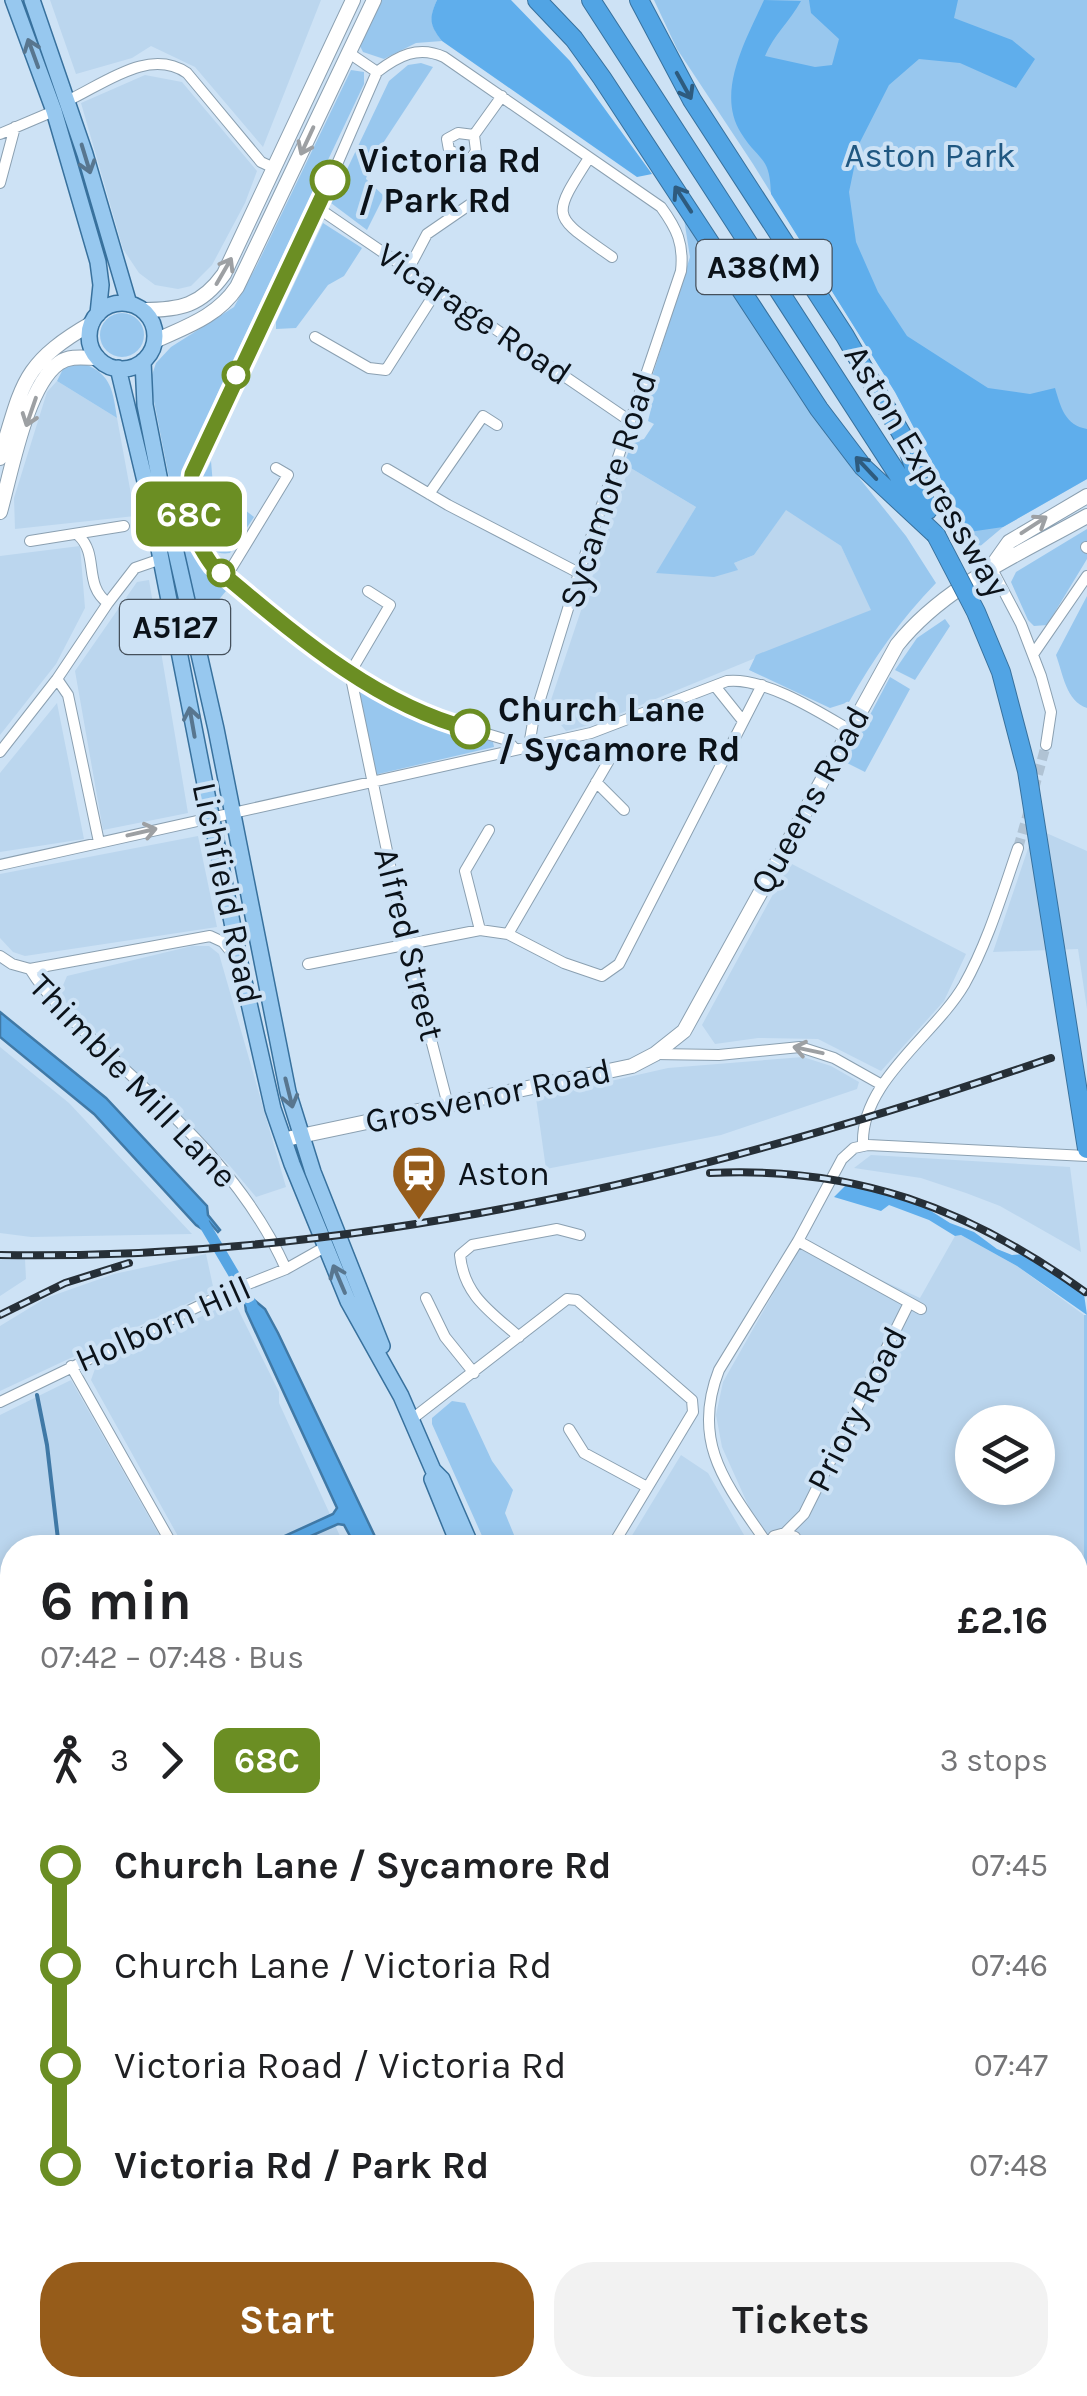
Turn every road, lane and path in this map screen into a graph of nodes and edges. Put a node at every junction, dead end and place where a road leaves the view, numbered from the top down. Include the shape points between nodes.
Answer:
1 (14, 0) edge
2 (32, 0) edge
3 (353, 0) edge
4 (374, 0) edge
5 (537, 0) edge
6 (591, 0) edge
7 (639, 0) edge
8 (348, 54) junction
9 (377, 72) junction
10 (502, 96) junction
11 (60, 106) junction
12 (15, 128) junction
13 (0, 134) edge
14 (474, 135) dead end
15 (589, 158) junction
16 (274, 168) junction
17 (0, 183) edge
18 (472, 203) dead end
19 (318, 208) junction
20 (461, 212) junction
21 (474, 222) dead end
22 (612, 256) dead end
23 (408, 270) junction
24 (436, 290) junction
25 (136, 307) junction
26 (95, 319) junction
27 (315, 337) dead end
28 (155, 341) junction
29 (98, 358) junction
30 (143, 362) junction
31 (118, 368) junction
32 (630, 421) junction
33 (497, 426) dead end
34 (0, 458) edge
35 (276, 468) dead end
36 (387, 469) dead end
37 (430, 494) junction
38 (1087, 496) edge
39 (0, 512) edge
40 (1087, 516) edge
41 (124, 526) dead end
42 (936, 535) junction
43 (80, 536) junction
44 (30, 541) dead end
45 (161, 560) junction
46 (991, 566) junction
47 (579, 573) junction
48 (1087, 576) edge
49 (226, 577) junction
50 (368, 591) dead end
51 (108, 602) junction
52 (1034, 653) junction
53 (350, 672) junction
54 (57, 680) junction
55 (762, 685) junction
56 (715, 686) junction
57 (743, 721) junction
58 (848, 729) junction
59 (1046, 745) tunnel mouth
60 (530, 746) junction
61 (515, 749) junction
62 (615, 750) dead end
63 (0, 752) edge
64 (596, 782) junction
65 (370, 784) junction
66 (624, 810) dead end
67 (232, 813) junction
68 (211, 817) junction
69 (489, 830) dead end
70 (99, 842) junction
71 (1018, 848) tunnel mouth
72 (0, 865) edge
73 (480, 930) junction
74 (508, 934) junction
75 (407, 947) junction
76 (0, 956) edge
77 (308, 964) dead end
78 (241, 968) junction
79 (30, 969) junction
80 (684, 1031) junction
81 (655, 1054) junction
82 (692, 1056) junction
83 (882, 1085) junction
84 (448, 1105) junction
85 (301, 1135) junction
86 (282, 1140) junction
87 (862, 1145) junction
88 (1087, 1153) edge
89 (580, 1235) dead end
90 (798, 1241) junction
91 (325, 1247) junction
92 (286, 1269) junction
93 (426, 1298) dead end
94 (910, 1303) junction
95 (922, 1309) dead end
96 (519, 1337) junction
97 (71, 1366) junction
98 (474, 1372) junction
99 (401, 1396) junction
100 (0, 1402) edge
101 (412, 1419) junction
102 (569, 1429) dead end
103 (433, 1470) junction
104 (647, 1487) junction
105 (804, 1514) junction
106 (757, 1529) junction
107 (782, 1533) junction
108 (167, 1535) edge
109 (454, 1535) edge
110 (466, 1535) edge
111 (618, 1535) edge
112 (761, 1535) edge
113 (785, 1535) edge
114 (801, 1535) edge

11 -> 1 main road
2 - 11 main road
3 - 16 main road
4 - 8 main road
42 -> 5 highway via 863,467 830,423 602,78
6 - 42 highway, Aston Expressway / A38(M)
7 -> 42 highway via 692,100 905,440
8 - 9 street
8 -> 28 main road via 230,298
9 - 10 street via 412,52 434,53
9 - 19 street
10 - 14 street
10 - 15 street
11 - 12 street
11 - 16 street via 146,63 174,64 188,72 261,162
11 -> 25 main road
11 - 26 main road via 98,262
12 - 13 street
12 - 17 street
15 - 22 street via 560,210 573,229
15 - 32 street, Sycamore Road via 661,207 683,252
25 -> 16 main road via 186,308 216,286
18 - 20 street
19 - 23 street, Vicarage Road
19 - 49 street via 192,474 193,534
20 - 21 street
20 - 23 street via 427,234
23 - 24 street, Vicarage Road
24 - 27 street via 386,370 368,368
24 - 32 street, Vicarage Road
25 - 26 main road via 112,305
25 - 28 main road via 153,324
26 - 29 main road via 90,341
26 - 34 main road via 35,365
28 - 30 main road
29 - 31 main road
29 -> 39 main road via 64,360 41,386
30 - 31 main road
30 - 67 main road, Lichfield Road / A5127 via 161,486
31 - 45 main road, Lichfield Road / A5127
32 - 47 street, Sycamore Road
33 - 37 street via 483,416
35 - 49 street via 288,475
36 - 37 street
37 - 47 street
46 -> 38 main road via 1009,542
40 - 46 main road
41 - 43 street
42 - 88 highway, Aston Expressway / A38(M), bridge via 1002,672 1027,772
43 - 44 street
43 - 51 street via 88,544 92,586
45 - 51 street via 136,568
68 -> 45 main road, Lichfield Road / A5127
46 - 52 street
46 - 58 main road, Queens Road via 907,632
47 - 60 street, Sycamore Road
48 - 52 street
49 - 53 street
50 - 53 street via 390,605
51 - 54 street
52 - 59 street via 1051,712
53 - 61 street via 424,715 506,740
53 - 65 street, Alfred Street
54 - 63 street
54 - 70 street via 68,695
55 - 56 street via 744,679
55 - 57 street
55 - 58 street
56 - 57 street
56 - 60 street via 591,733
57 - 74 street via 618,964 602,976 590,974
58 - 80 main road, Queens Road
60 - 61 street
61 - 65 street
62 - 64 street
64 - 66 street
64 - 74 street
65 - 67 street
65 - 75 street, Alfred Street
67 - 68 street
67 -> 85 main road, Lichfield Road / A5127
70 -> 68 street
68 - 78 main road, Lichfield Road / A5127
69 - 73 street via 464,871
70 - 72 street
71 - 83 street via 963,986
73 - 74 street
73 - 75 street
75 - 77 street
75 - 84 street, Alfred Street
76 - 79 street, Thimble Mill Lane
78 - 79 street via 223,942 210,936
78 - 86 main road, Lichfield Road / A5127
79 - 92 street, Thimble Mill Lane via 47,996 222,1166
80 - 81 main road, Queens Road
80 - 82 street
81 - 82 street, Grosvenor Road
81 - 84 main road, Grosvenor Road via 632,1066
83 -> 82 street, Grosvenor Road via 800,1047
83 - 87 street via 865,1117
84 - 85 main road, Grosvenor Road
85 - 86 main road, Grosvenor Road
85 - 99 main road, Lichfield Road / A5127
86 - 91 main road, Lichfield Road / A5127
87 - 88 street
87 - 90 street via 845,1155
89 - 96 street via 557,1229 472,1246 460,1255 484,1310
90 - 94 street, Priory Road
90 - 106 street via 718,1370 707,1409 716,1461
91 - 92 street, Holborn Hill
99 -> 91 main road, Lichfield Road / A5127
92 - 97 street, Holborn Hill
93 - 98 street via 445,1337
94 - 95 street, Priory Road
94 - 105 street, Priory Road
96 - 98 street
96 - 104 street via 567,1299 577,1300 692,1400 693,1412
97 - 100 street, Holborn Hill
97 - 108 street
98 - 101 street
99 - 101 main road, Lichfield Road / A5127
101 - 103 main road, Lichfield Road / A5127
102 - 104 street via 584,1453
103 - 109 main road, Lichfield Road / A5127 via 432,1483
103 - 110 main road, Lichfield Road / A5127
104 - 111 street
105 - 107 street, Priory Road
105 - 114 street, Priory Road
106 - 107 street
106 - 112 street
107 - 113 street

